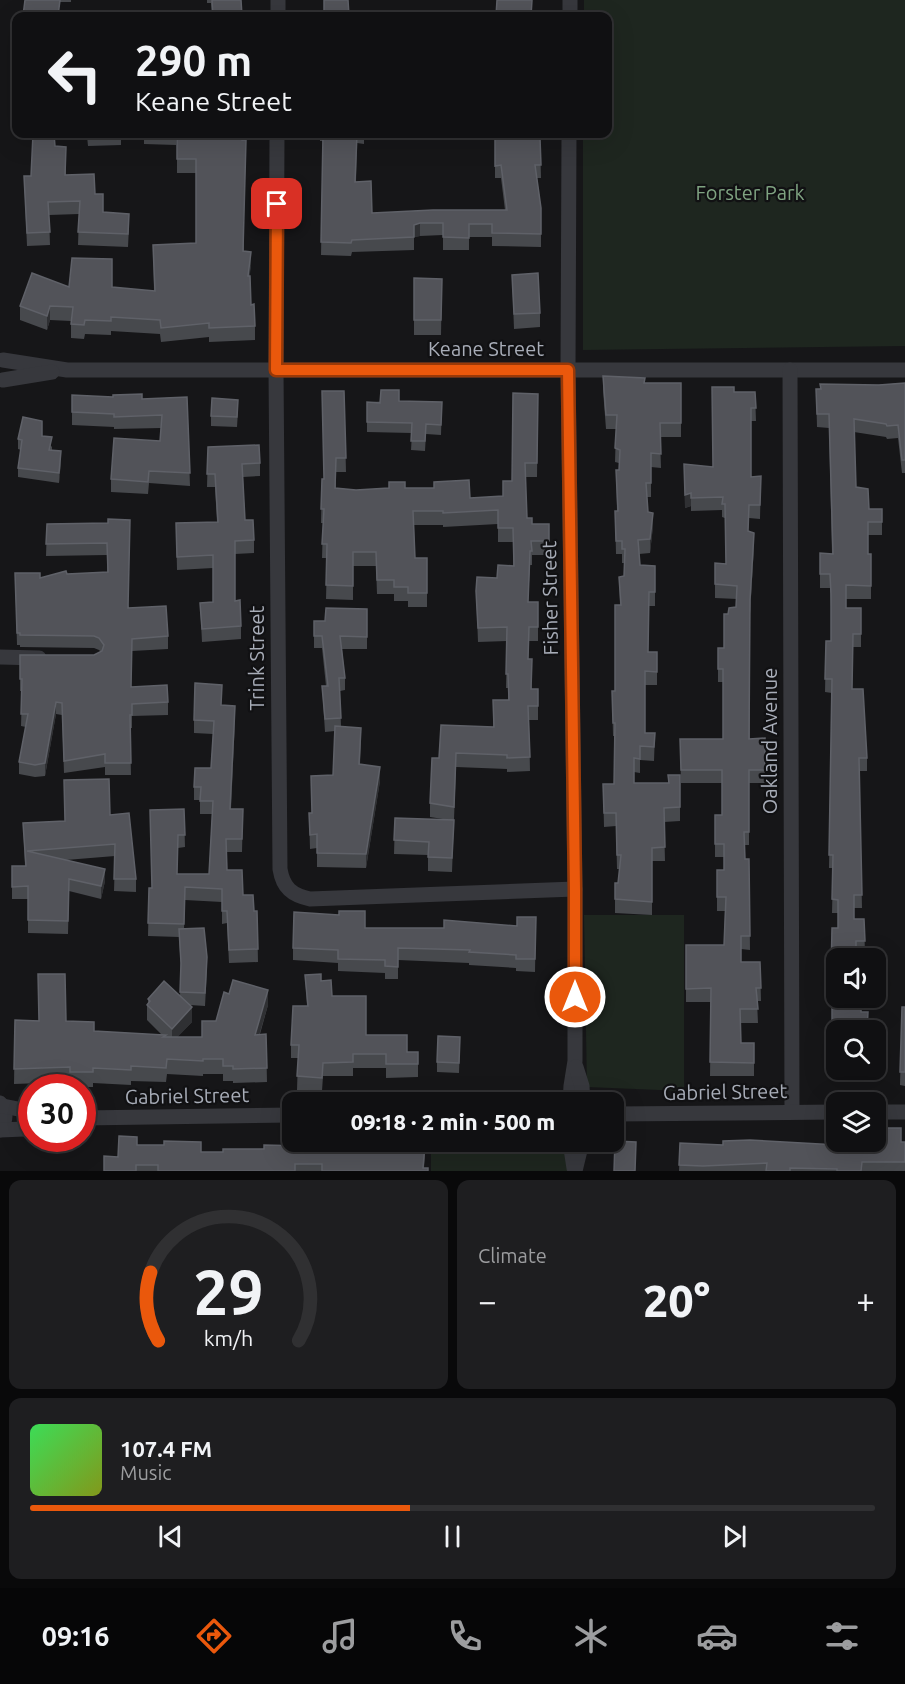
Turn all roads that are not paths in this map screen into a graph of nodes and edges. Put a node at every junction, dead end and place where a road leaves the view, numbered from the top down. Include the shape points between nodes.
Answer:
1 (277, 138) edge
2 (569, 138) edge
3 (2, 358) edge
4 (67, 370) junction
5 (276, 370) junction
6 (568, 370) junction
7 (789, 370) junction
8 (905, 370) edge
9 (2, 383) edge
10 (0, 657) edge
11 (59, 658) edge
12 (575, 890) junction
13 (575, 1061) junction
14 (571, 1092) edge
15 (582, 1092) edge
16 (1, 1104) edge
17 (18, 1109) edge
18 (792, 1112) junction
19 (826, 1112) edge
20 (886, 1112) edge
21 (905, 1112) edge
22 (624, 1114) edge
23 (282, 1115) edge
24 (96, 1118) edge
25 (18, 1129) edge
26 (0, 1130) edge
27 (571, 1152) edge
28 (579, 1152) edge
29 (574, 1171) edge

1 - 5 street, Trink Street
2 - 6 street, Fisher Street
3 - 4 street, Keane Street
3 - 9 street via 6,370
4 - 5 street, Keane Street
4 - 9 street, Keane Street
5 - 6 street, Keane Street
5 - 12 street, Trink Street via 280,869 287,889 310,899
6 - 7 street, Keane Street
6 - 12 street, Fisher Street
7 - 8 street, Keane Street
7 - 18 street, Oakland Avenue
10 - 11 street
12 - 13 street, Fisher Street
13 - 14 street, Fisher Street
13 - 15 street, Fisher Street
16 - 17 street
16 - 26 street via 5,1119
18 - 19 street, Gabriel Street
18 - 22 street, Gabriel Street
20 - 21 street
23 - 24 street, Gabriel Street
25 - 26 street
27 - 29 street
28 - 29 street

